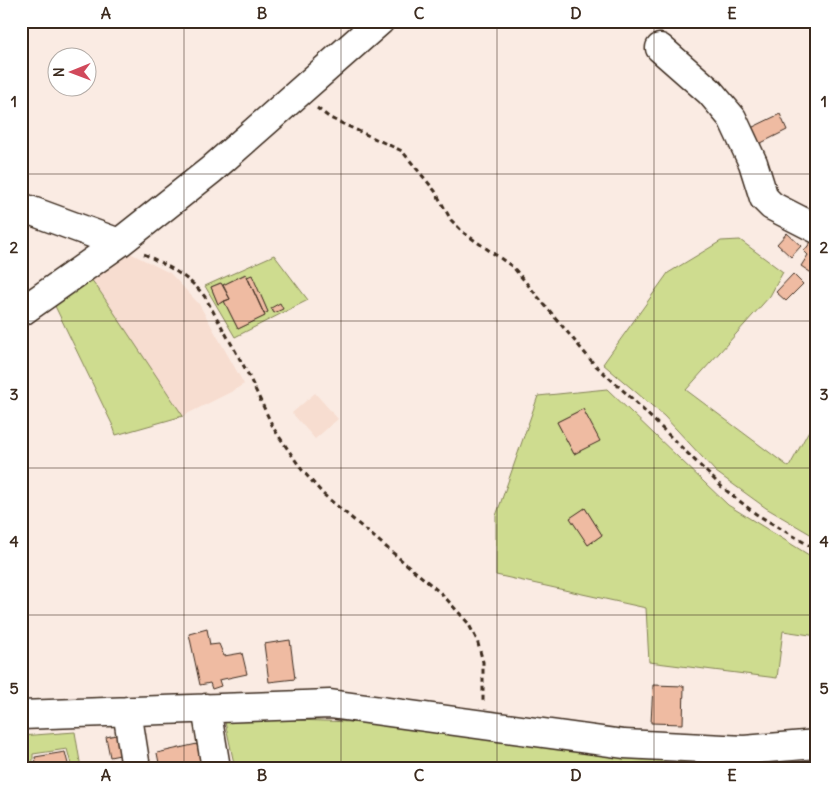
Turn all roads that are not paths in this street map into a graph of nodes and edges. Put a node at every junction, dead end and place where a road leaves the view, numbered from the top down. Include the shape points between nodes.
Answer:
1 (380, 21) edge
2 (660, 48) dead end
3 (21, 207) edge
4 (817, 229) edge
5 (119, 243) junction
6 (21, 312) edge
7 (206, 708) junction
8 (127, 711) junction
9 (21, 715) edge
10 (817, 744) edge
11 (136, 768) edge
12 (216, 768) edge

1 - 5 street via 211,170
2 - 4 street via 710,92 732,118 753,163 764,198 772,206
3 - 5 street
5 - 6 street
7 - 8 street
7 - 10 street via 330,704 624,744 744,750
7 - 12 street
8 - 9 street
8 - 11 street

